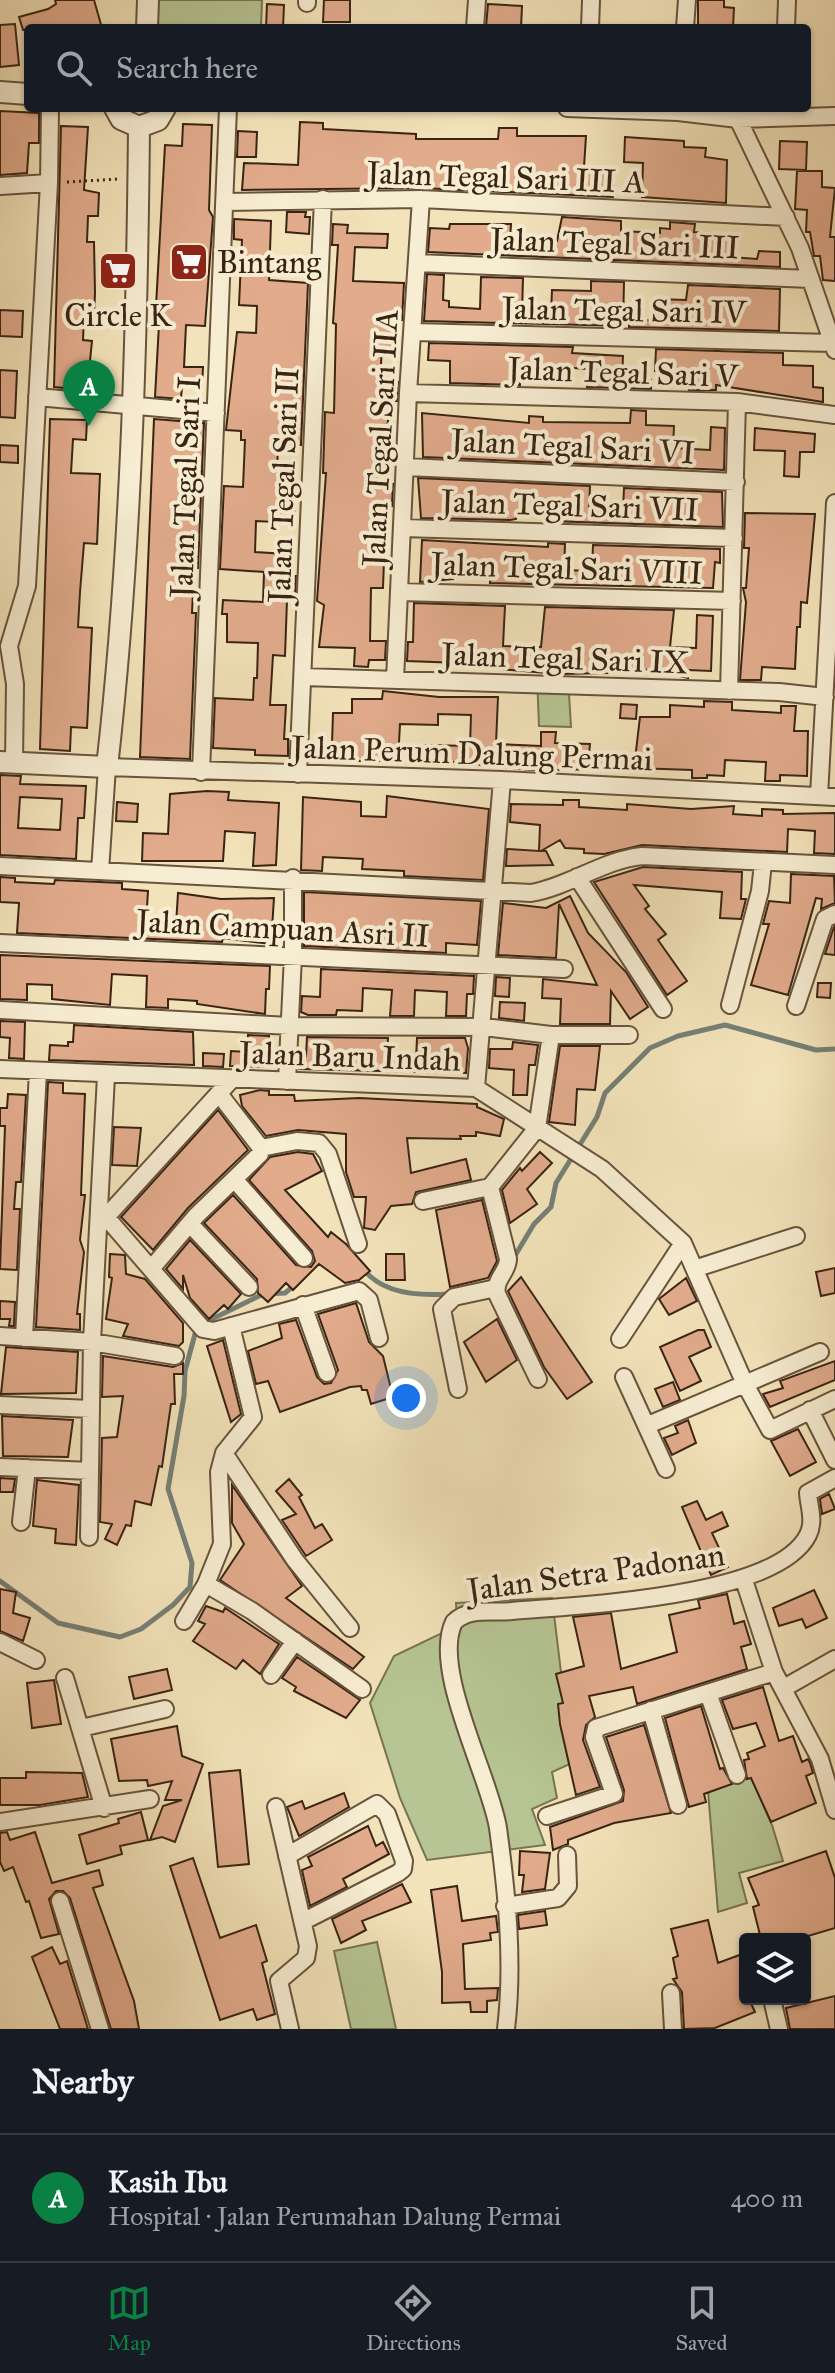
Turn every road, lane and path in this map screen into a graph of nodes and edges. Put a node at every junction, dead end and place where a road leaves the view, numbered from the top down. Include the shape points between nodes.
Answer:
1 (148, 0) edge
2 (477, 0) edge
3 (591, 0) edge
4 (687, 0) edge
5 (787, 0) edge
6 (147, 24) edge
7 (475, 24) edge
8 (590, 24) edge
9 (685, 24) edge
10 (786, 24) edge
11 (0, 92) edge
12 (24, 94) edge
13 (50, 112) edge
14 (117, 112) edge
15 (163, 112) edge
16 (228, 112) edge
17 (691, 112) edge
18 (781, 112) edge
19 (835, 116) edge
20 (738, 119) junction
21 (139, 127) junction
22 (139, 178) junction
23 (49, 183) junction
24 (0, 186) edge
25 (323, 199) junction
26 (421, 199) junction
27 (225, 202) junction
28 (786, 217) junction
29 (417, 263) junction
30 (810, 279) junction
31 (414, 332) junction
32 (834, 346) edge
33 (408, 393) junction
34 (37, 397) junction
35 (737, 402) junction
36 (134, 406) junction
37 (216, 413) junction
38 (835, 415) edge
39 (407, 467) junction
40 (736, 482) junction
41 (835, 503) edge
42 (403, 528) junction
43 (734, 538) junction
44 (400, 592) junction
45 (732, 601) junction
46 (303, 677) junction
47 (395, 680) junction
48 (729, 691) junction
49 (825, 697) junction
50 (7, 763) edge
51 (107, 767) junction
52 (201, 772) junction
53 (298, 774) junction
54 (502, 780) junction
55 (827, 797) edge
56 (763, 863) junction
57 (835, 865) edge
58 (0, 866) edge
59 (100, 871) junction
60 (577, 877) junction
61 (293, 878) junction
62 (493, 889) junction
63 (835, 914) edge
64 (0, 943) edge
65 (293, 956) junction
66 (487, 966) junction
67 (564, 969) dead end
68 (730, 1005) dead end
69 (796, 1006) dead end
70 (663, 1009) dead end
71 (0, 1010) edge
72 (289, 1026) junction
73 (484, 1027) junction
74 (551, 1035) junction
75 (629, 1035) dead end
76 (0, 1069) edge
77 (38, 1071) junction
78 (106, 1076) junction
79 (231, 1080) junction
80 (287, 1081) junction
81 (476, 1088) junction
82 (220, 1095) junction
83 (537, 1128) junction
84 (261, 1148) junction
85 (234, 1179) junction
86 (490, 1187) junction
87 (423, 1201) dead end
88 (103, 1217) junction
89 (190, 1224) junction
90 (796, 1236) dead end
91 (683, 1243) junction
92 (358, 1244) dead end
93 (304, 1258) dead end
94 (697, 1268) junction
95 (151, 1269) junction
96 (249, 1287) dead end
97 (496, 1288) junction
98 (303, 1305) junction
99 (231, 1326) junction
100 (0, 1336) edge
101 (24, 1336) junction
102 (379, 1338) dead end
103 (620, 1339) dead end
104 (92, 1342) junction
105 (820, 1352) dead end
106 (175, 1356) dead end
107 (327, 1373) dead end
108 (624, 1377) dead end
109 (538, 1379) dead end
110 (745, 1384) junction
111 (458, 1389) dead end
112 (835, 1399) edge
113 (0, 1405) edge
114 (91, 1409) junction
115 (810, 1410) junction
116 (648, 1425) junction
117 (224, 1453) junction
118 (835, 1460) edge
119 (0, 1467) edge
120 (27, 1468) junction
121 (666, 1469) dead end
122 (90, 1471) junction
123 (835, 1478) edge
124 (21, 1522) dead end
125 (89, 1537) dead end
126 (744, 1580) junction
127 (206, 1584) junction
128 (184, 1621) dead end
129 (350, 1628) dead end
130 (295, 1641) junction
131 (0, 1642) edge
132 (835, 1659) edge
133 (36, 1660) dead end
134 (774, 1672) junction
135 (271, 1675) dead end
136 (65, 1678) dead end
137 (784, 1688) junction
138 (362, 1689) dead end
139 (708, 1693) junction
140 (165, 1709) dead end
141 (651, 1710) junction
142 (81, 1728) junction
143 (737, 1775) dead end
144 (150, 1799) dead end
145 (678, 1805) dead end
146 (276, 1807) dead end
147 (104, 1808) junction
148 (835, 1810) edge
149 (547, 1816) dead end
150 (0, 1822) edge
151 (567, 1855) dead end
152 (287, 1856) junction
153 (60, 1901) dead end
154 (505, 1906) junction
155 (304, 1921) junction
156 (671, 1993) dead end
157 (773, 2005) edge
158 (100, 2029) edge
159 (290, 2029) edge
160 (506, 2029) edge
161 (673, 2029) edge
162 (779, 2029) edge

1 - 6 street
2 - 7 street
3 - 8 street
4 - 9 street
5 - 10 street
11 - 12 street
13 - 23 street
14 - 21 street
15 - 21 street via 158,120
16 - 27 street, Jalan Tegal Sari I
17 - 20 street
18 - 19 street
18 - 20 street
20 - 28 street
21 - 22 street
22 - 23 path
22 - 36 street
23 - 24 street
23 - 34 street
25 - 26 street, Jalan Tegal Sari III A
25 - 27 street, Jalan Tegal Sari III A
25 - 46 street, Jalan Tegal Sari II
26 - 28 street, Jalan Tegal Sari III A
26 - 29 street, Jalan Tegal Sari IIA
27 - 37 street, Jalan Tegal Sari I
28 - 30 street
29 - 30 street, Jalan Tegal Sari III
29 - 31 street, Jalan Tegal Sari IIA
30 - 32 street
31 - 32 street, Jalan Tegal Sari IV
31 - 33 street, Jalan Tegal Sari IIA
33 - 35 street, Jalan Tegal Sari V
33 - 39 street, Jalan Tegal Sari IIA
34 - 36 street
34 - 50 street via 27,586 9,646 15,684
35 - 38 street, Jalan Tegal Sari V
35 - 40 street
36 - 37 street
36 - 51 street
37 - 52 street, Jalan Tegal Sari I
39 - 40 street, Jalan Tegal Sari VI
39 - 42 street, Jalan Tegal Sari IIA
40 - 43 street
41 - 49 street
42 - 43 street, Jalan Tegal Sari VII
42 - 44 street, Jalan Tegal Sari IIA
43 - 45 street
44 - 45 street, Jalan Tegal Sari VIII
44 - 47 street, Jalan Tegal Sari IIA
45 - 48 street
46 - 47 street, Jalan Tegal Sari IX
46 - 53 street, Jalan Tegal Sari II
47 - 48 street, Jalan Tegal Sari IX
48 - 49 street, Jalan Tegal Sari IX
49 - 55 street
50 - 51 street
51 - 52 street, Jalan Perum Dalung Permai
51 - 59 street
52 - 53 street, Jalan Perum Dalung Permai
53 - 54 street, Jalan Perum Dalung Permai
54 - 55 street, Jalan Perum Dalung Permai
54 - 62 street
56 - 57 street
56 - 60 street via 642,856
56 - 68 street
58 - 59 street
59 - 61 street
60 - 62 street via 531,893
60 - 70 street
61 - 62 street
61 - 65 street
62 - 66 street
63 - 69 street via 825,919
64 - 65 street, Jalan Campuan Asri II
65 - 66 street, Jalan Campuan Asri II
65 - 72 street
66 - 67 street, Jalan Campuan Asri II
66 - 73 street
71 - 72 street
72 - 73 street
72 - 80 street
73 - 74 street
73 - 81 street
74 - 75 street
74 - 83 street
76 - 77 street, Jalan Baru Indah
77 - 78 street, Jalan Baru Indah
77 - 101 street
78 - 79 street, Jalan Baru Indah
78 - 88 street
79 - 80 street, Jalan Baru Indah
79 - 82 street
80 - 81 street, Jalan Baru Indah
81 - 83 street, Jalan Baru Indah
82 - 84 street
82 - 88 street
83 - 86 street
83 - 91 street, Jalan Baru Indah via 613,1177
84 - 85 street
84 - 92 street via 319,1143 330,1160
85 - 89 street
85 - 93 street
86 - 87 street
86 - 97 street via 508,1262
88 - 95 street
88 - 104 street
89 - 95 street
89 - 96 street
90 - 94 street
91 - 94 street, Jalan Baru Indah
91 - 103 street
94 - 110 street, Jalan Baru Indah
95 - 99 street via 203,1329
97 - 109 street
97 - 111 street via 454,1297 442,1309
98 - 99 street
98 - 102 street via 362,1293 369,1300
98 - 107 street
99 - 117 street via 253,1417
100 - 101 street
101 - 104 street
104 - 106 street
104 - 114 street
105 - 110 street
108 - 116 street
110 - 115 street, Jalan Baru Indah via 770,1430
110 - 116 street
112 - 115 street
113 - 114 street
114 - 122 street
115 - 118 street
116 - 121 street
117 - 127 street via 219,1472 222,1544
117 - 129 street via 295,1560
119 - 120 street
120 - 122 street
120 - 124 street
122 - 125 street
123 - 126 street, Jalan Setra Padonan via 808,1493 809,1533 791,1552
126 - 134 street
126 - 154 street, Jalan Setra Padonan via 669,1596 467,1612 454,1622 449,1647 453,1679 498,1826
127 - 128 street
127 - 130 street
130 - 135 street
130 - 138 street
131 - 133 street
132 - 137 street
134 - 137 street
134 - 139 street
136 - 142 street
137 - 148 street via 820,1759
139 - 141 street
139 - 143 street
140 - 142 street
141 - 145 street
141 - 149 street via 594,1732 614,1794
142 - 147 street
144 - 147 street
146 - 152 street
147 - 150 street
151 - 154 street via 568,1886 558,1898
152 - 155 street
152 - 155 street via 377,1804 385,1810 404,1861 398,1873
153 - 158 street
154 - 160 street, Jalan Setra Padonan via 511,1974
155 - 159 street via 309,1953 279,1981
156 - 161 street
157 - 162 street

